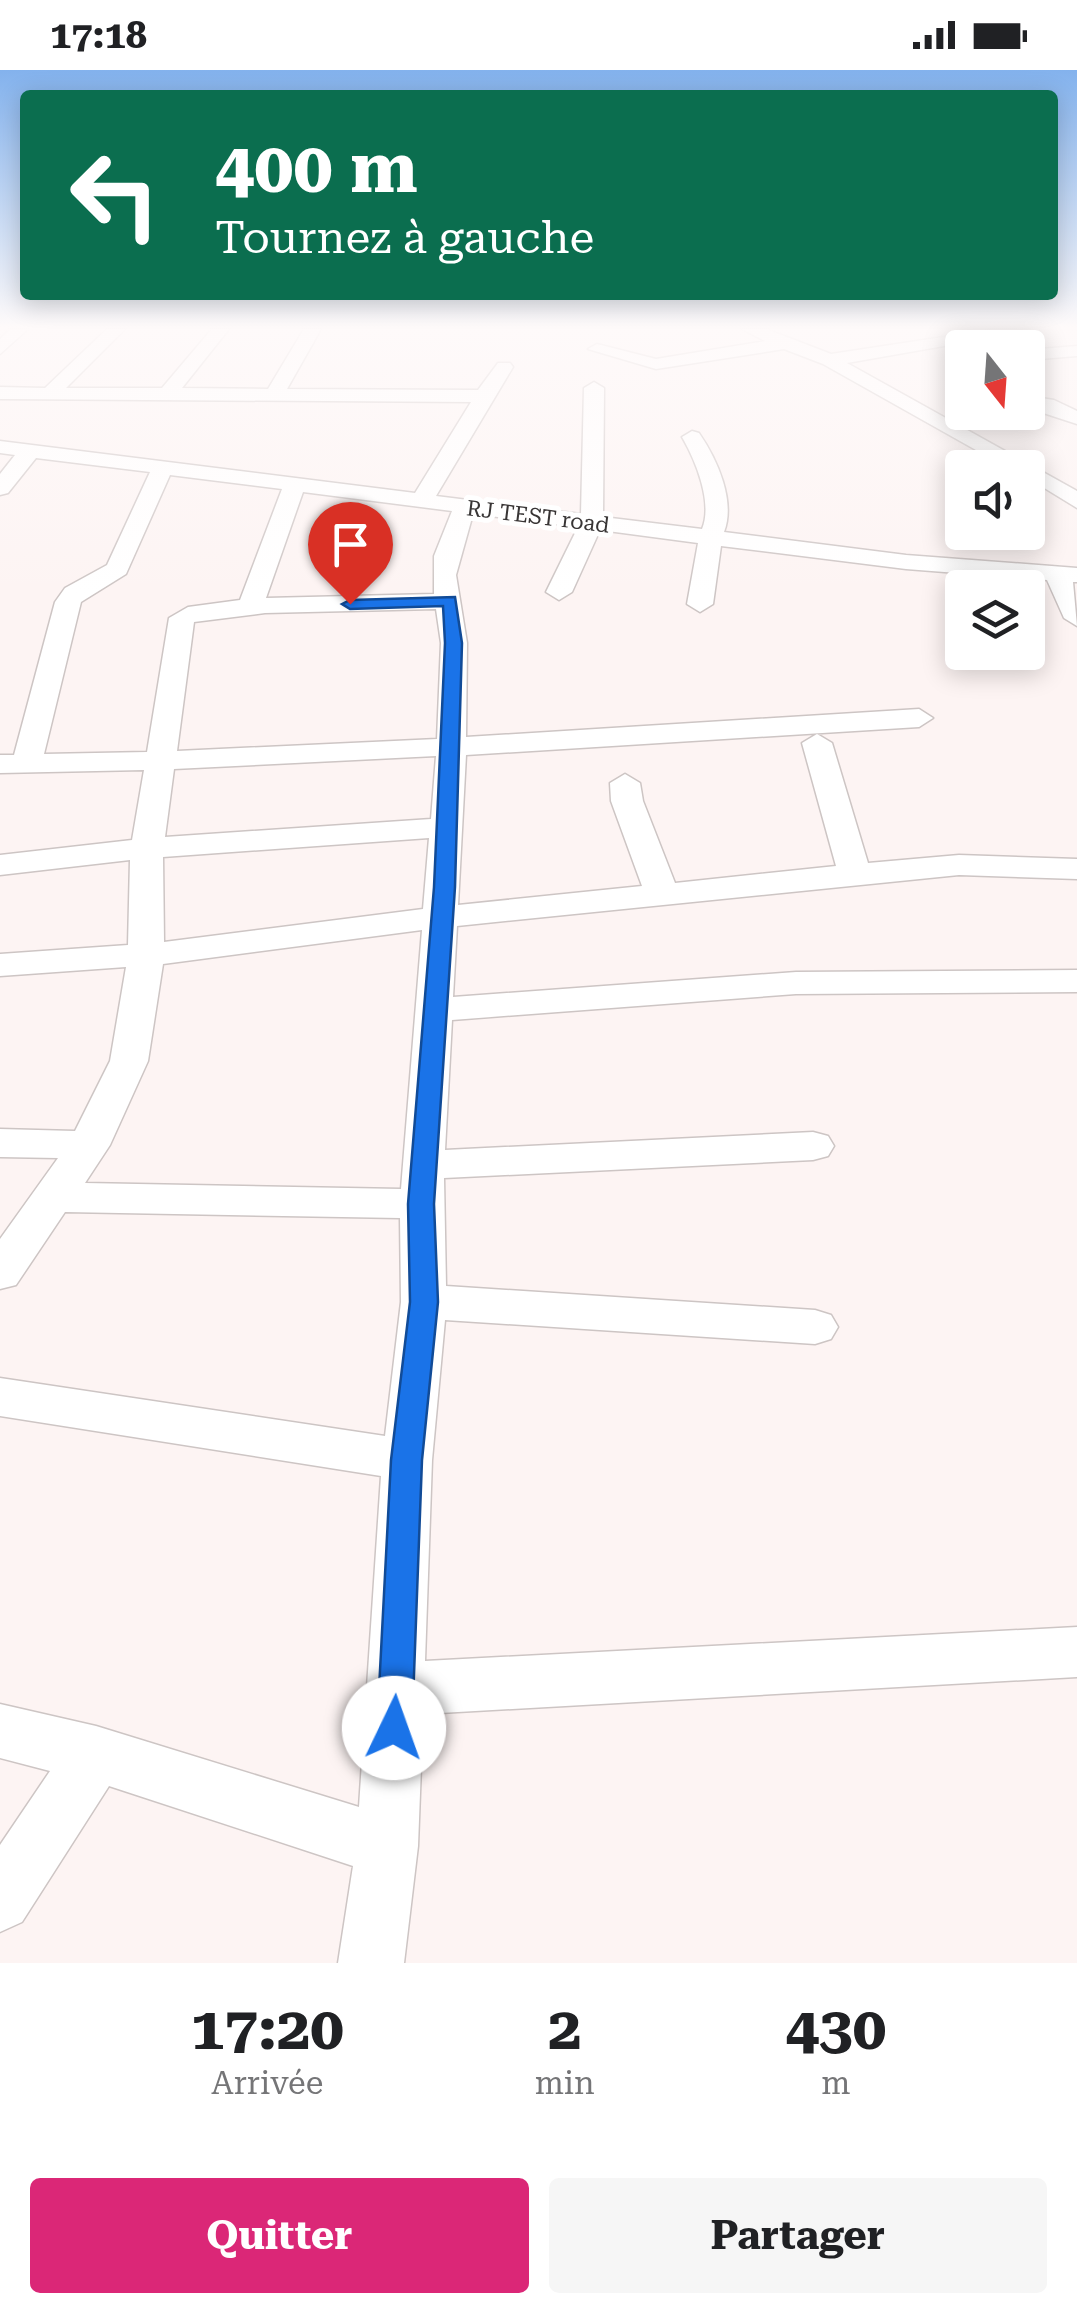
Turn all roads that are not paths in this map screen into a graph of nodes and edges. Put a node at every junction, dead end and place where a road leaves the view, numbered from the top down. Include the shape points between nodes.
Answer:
1 (476, 417) edge
2 (594, 417) edge
3 (934, 417) edge
4 (692, 437) dead end
5 (0, 448) edge
6 (993, 450) edge
7 (30, 451) junction
8 (164, 468) junction
9 (1045, 480) edge
10 (295, 484) junction
11 (0, 488) edge
12 (1077, 501) edge
13 (444, 503) junction
14 (592, 523) junction
15 (710, 538) junction
16 (1067, 575) edge
17 (559, 592) dead end
18 (450, 601) junction
19 (700, 604) dead end
20 (250, 608) junction
21 (1077, 618) edge
22 (918, 718) dead end
23 (817, 744) dead end
24 (452, 750) junction
25 (161, 762) junction
26 (14, 764) edge
27 (624, 782) dead end
28 (448, 827) junction
29 (147, 848) junction
30 (0, 864) edge
31 (1077, 869) edge
32 (855, 874) junction
33 (662, 894) junction
34 (443, 916) junction
35 (146, 955) junction
36 (0, 964) edge
37 (1077, 981) edge
38 (434, 1010) junction
39 (0, 1143) edge
40 (89, 1145) junction
41 (814, 1146) dead end
42 (424, 1184) junction
43 (52, 1197) junction
44 (0, 1273) edge
45 (424, 1302) junction
46 (815, 1326) dead end
47 (0, 1397) edge
48 (407, 1460) junction
49 (1077, 1652) edge
50 (397, 1689) junction
51 (0, 1731) edge
52 (96, 1754) junction
53 (386, 1846) junction
54 (0, 1900) edge
55 (371, 1963) edge

1 - 13 street
2 - 14 street
3 - 6 street
4 - 15 street via 704,456 719,516
5 - 7 street, RJ TEST road
7 - 8 street, RJ TEST road
7 - 11 street
8 - 10 street, RJ TEST road
8 - 26 street via 117,569 68,602
9 - 12 street
10 - 13 street, RJ TEST road
10 - 20 street
13 - 14 street, RJ TEST road
13 - 18 street
14 - 15 street, RJ TEST road
14 - 17 street
15 - 16 street, RJ TEST road
15 - 19 street
16 - 21 street
18 - 20 street
18 - 24 street
20 - 25 street via 182,618
22 - 24 street via 594,735
23 - 32 street
24 - 25 street
24 - 28 street
25 - 26 street
25 - 29 street
27 - 33 street
28 - 29 street
28 - 34 street
29 - 30 street
29 - 35 street
31 - 32 street via 959,865
32 - 33 street
33 - 34 street
34 - 35 street
34 - 38 street
35 - 36 street
35 - 40 street via 129,1062
37 - 38 street via 796,983
38 - 42 street
39 - 40 street
40 - 43 street
41 - 42 street
42 - 43 street
42 - 45 street
43 - 44 street
45 - 46 street
45 - 48 street
47 - 48 street
48 - 50 street
49 - 50 street
50 - 53 street
51 - 52 street
52 - 53 street
52 - 54 street
53 - 55 street

